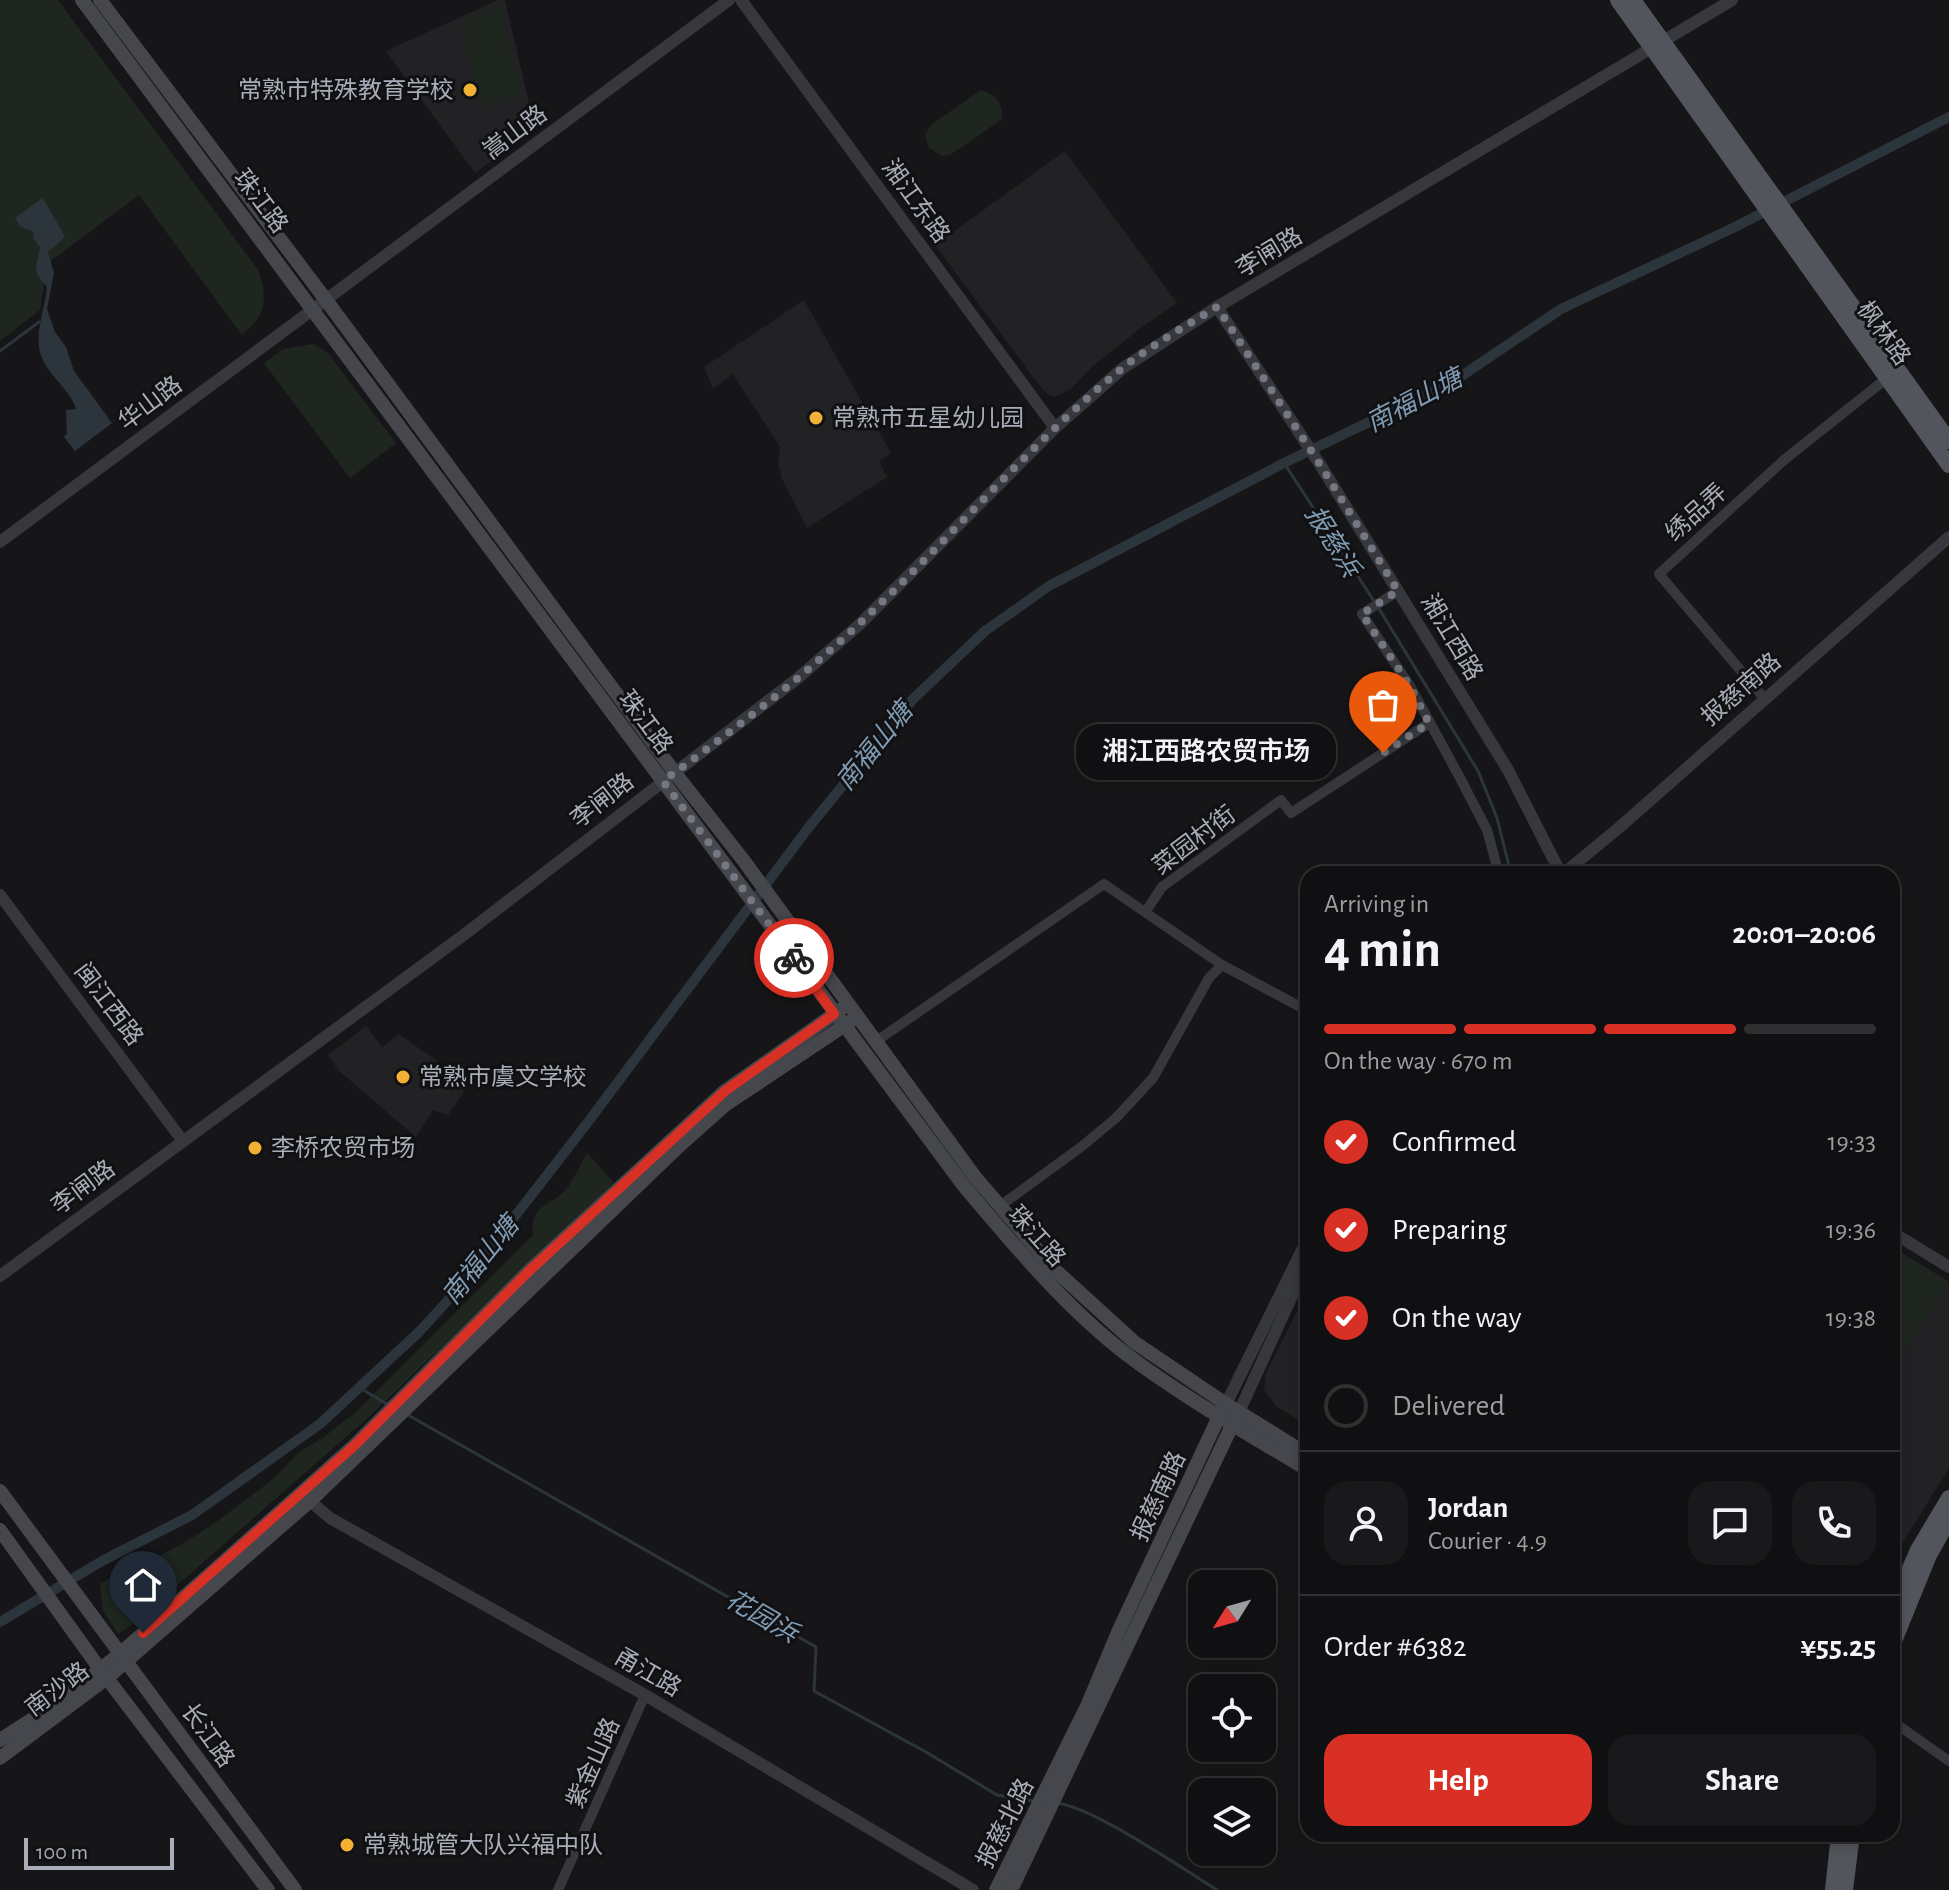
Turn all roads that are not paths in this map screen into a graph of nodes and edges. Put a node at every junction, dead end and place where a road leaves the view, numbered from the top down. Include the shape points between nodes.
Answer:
1 (82, 0) edge
2 (100, 0) edge
3 (729, 0) edge
4 (741, 0) edge
5 (1618, 0) edge
6 (1633, 0) edge
7 (1732, 0) edge
8 (1657, 44) junction
9 (1786, 224) junction
10 (326, 300) junction
11 (1217, 307) junction
12 (314, 309) junction
13 (1887, 378) junction
14 (1055, 428) junction
15 (1949, 441) edge
16 (1949, 465) edge
17 (1949, 537) edge
18 (0, 542) edge
19 (1398, 591) junction
20 (1764, 698) junction
21 (1429, 723) junction
22 (669, 777) junction
23 (1497, 866) edge
24 (1558, 866) edge
25 (1572, 866) edge
26 (0, 895) edge
27 (1146, 911) junction
28 (1222, 965) junction
29 (1300, 1007) edge
30 (852, 1011) junction
31 (838, 1020) junction
32 (875, 1042) junction
33 (182, 1140) junction
34 (1000, 1206) junction
35 (1900, 1237) edge
36 (1300, 1256) edge
37 (1949, 1267) edge
38 (0, 1276) edge
39 (1300, 1276) edge
40 (1229, 1414) junction
41 (1300, 1451) edge
42 (1300, 1464) edge
43 (0, 1491) edge
44 (305, 1497) junction
45 (1949, 1498) edge
46 (1949, 1520) edge
47 (0, 1530) edge
48 (1900, 1592) edge
49 (1900, 1626) edge
50 (124, 1657) junction
51 (104, 1674) junction
52 (645, 1695) junction
53 (1900, 1727) edge
54 (0, 1740) edge
55 (0, 1758) edge
56 (1949, 1761) edge
57 (1058, 1781) joint
58 (1043, 1811) junction
59 (1838, 1842) edge
60 (1851, 1842) edge
61 (268, 1890) edge
62 (295, 1890) edge
63 (558, 1890) edge
64 (973, 1890) edge
65 (996, 1890) edge
66 (1011, 1890) edge
67 (1833, 1890) edge
68 (1845, 1890) edge

1 - 12 main road, 珠江路
2 - 10 main road, 珠江路
3 - 10 street, 嵩山路
4 - 14 street, 湘江东路
5 - 8 main road
6 - 8 main road
7 - 8 street, 李闸路
8 - 9 main road
8 - 11 street, 李闸路
9 - 13 main road, 枫林路
9 - 15 main road, 枫林路
10 - 12 street, 华山路
10 - 22 main road, 珠江路
11 - 14 street, 李闸路 via 1123,368
11 - 19 street, 湘江西路
12 - 18 street, 华山路
12 - 22 main road, 珠江路
13 - 16 main road, 枫林路
13 - 20 street, 绣品弄 via 1784,460 1659,574
14 - 22 street, 李闸路 via 860,624
17 - 20 street, 报慈南路
19 - 21 street via 1362,614
19 - 24 street, 湘江西路 via 1508,770
20 - 25 street, 报慈南路
21 - 23 street via 1487,830
21 - 27 street, 菜园村街 via 1291,813 1281,800 1162,887
22 - 30 main road, 珠江路 via 744,861
22 - 31 main road, 珠江路
22 - 33 street, 李闸路
26 - 33 street, 闽江西路
27 - 28 street
27 - 32 street via 1104,884
28 - 29 street
28 - 34 street via 1209,978 1153,1078 1116,1118
30 - 31 main road, 南沙路
30 - 32 main road, 珠江路
31 - 40 main road, 珠江路 via 964,1186 1044,1279 1126,1354
31 - 44 main road, 南沙路 via 725,1091 528,1272
32 - 34 main road, 珠江路
33 - 38 street, 李闸路
34 - 40 main road, 珠江路 via 1054,1269 1134,1342
35 - 37 street
36 - 40 street, 报慈南路
39 - 40 street, 报慈南路
40 - 41 main road, 珠江路
40 - 42 main road, 珠江路
40 - 57 main road, 报慈南路
43 - 50 main road, 长江路
44 - 50 main road, 南沙路
44 - 52 street, 甬江路 via 330,1518
45 - 48 main road
46 - 49 main road
47 - 51 main road, 长江路
50 - 51 main road, 南沙路
50 - 62 main road, 长江路
51 - 54 main road, 南沙路
51 - 55 main road, 南沙路
51 - 61 main road, 长江路
52 - 63 street, 紫金山路
52 - 64 street, 甬江路
53 - 56 street
57 - 58 main road, 报慈北路
58 - 65 main road, 报慈北路
58 - 66 main road, 报慈北路
59 - 67 main road
60 - 68 main road

